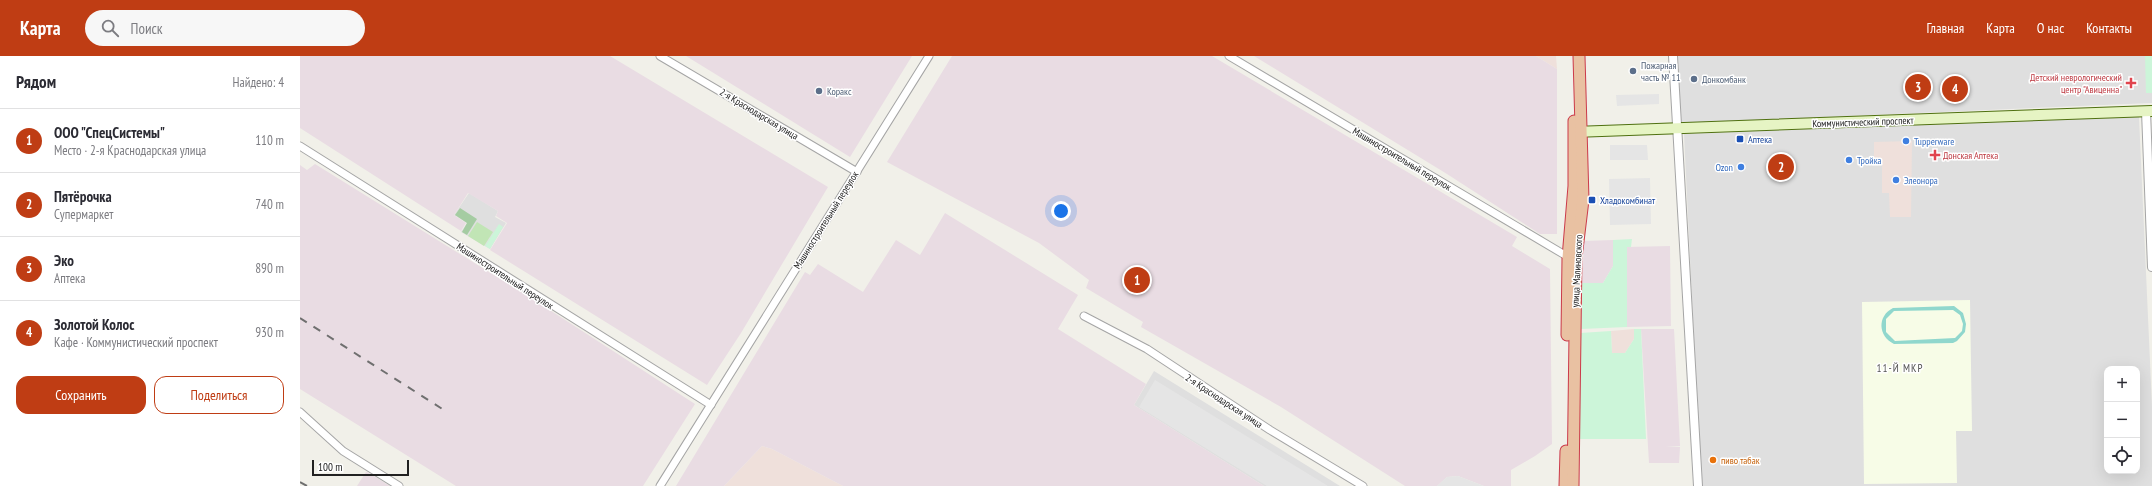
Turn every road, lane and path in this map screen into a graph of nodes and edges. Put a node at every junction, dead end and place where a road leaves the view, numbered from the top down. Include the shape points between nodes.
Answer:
1 (660, 56) edge
2 (929, 56) edge
3 (1229, 56) edge
4 (1572, 56) edge
5 (1579, 56) edge
6 (1672, 56) edge
7 (2149, 111) edge
8 (1677, 129) junction
9 (1578, 132) junction
10 (300, 146) edge
11 (857, 172) junction
12 (1572, 258) junction
13 (2152, 267) edge
14 (1084, 316) dead end
15 (711, 405) junction
16 (300, 412) edge
17 (399, 486) edge
18 (660, 486) edge
19 (1363, 486) edge
20 (1565, 486) edge
21 (1573, 486) edge
22 (1698, 486) edge

1 - 11 street, 2-я Краснодарская улица
2 - 11 street, Машиностроительный переулок
3 - 12 street, Машиностроительный переулок
4 - 9 highway, улица Малиновского
5 - 9 highway, улица Малиновского
6 - 8 street
7 - 8 main road, Коммунистический проспект
7 - 13 street
8 - 9 main road, Коммунистический проспект
8 - 22 street
9 - 12 highway, улица Малиновского via 1583,200
10 - 15 street, Машиностроительный переулок
11 - 15 street, Машиностроительный переулок
12 - 20 highway, улица Малиновского
12 - 21 highway, улица Малиновского
14 - 19 street, 2-я Краснодарская улица via 1146,349 1270,430
15 - 18 street, Машиностроительный переулок
16 - 17 street via 343,451

